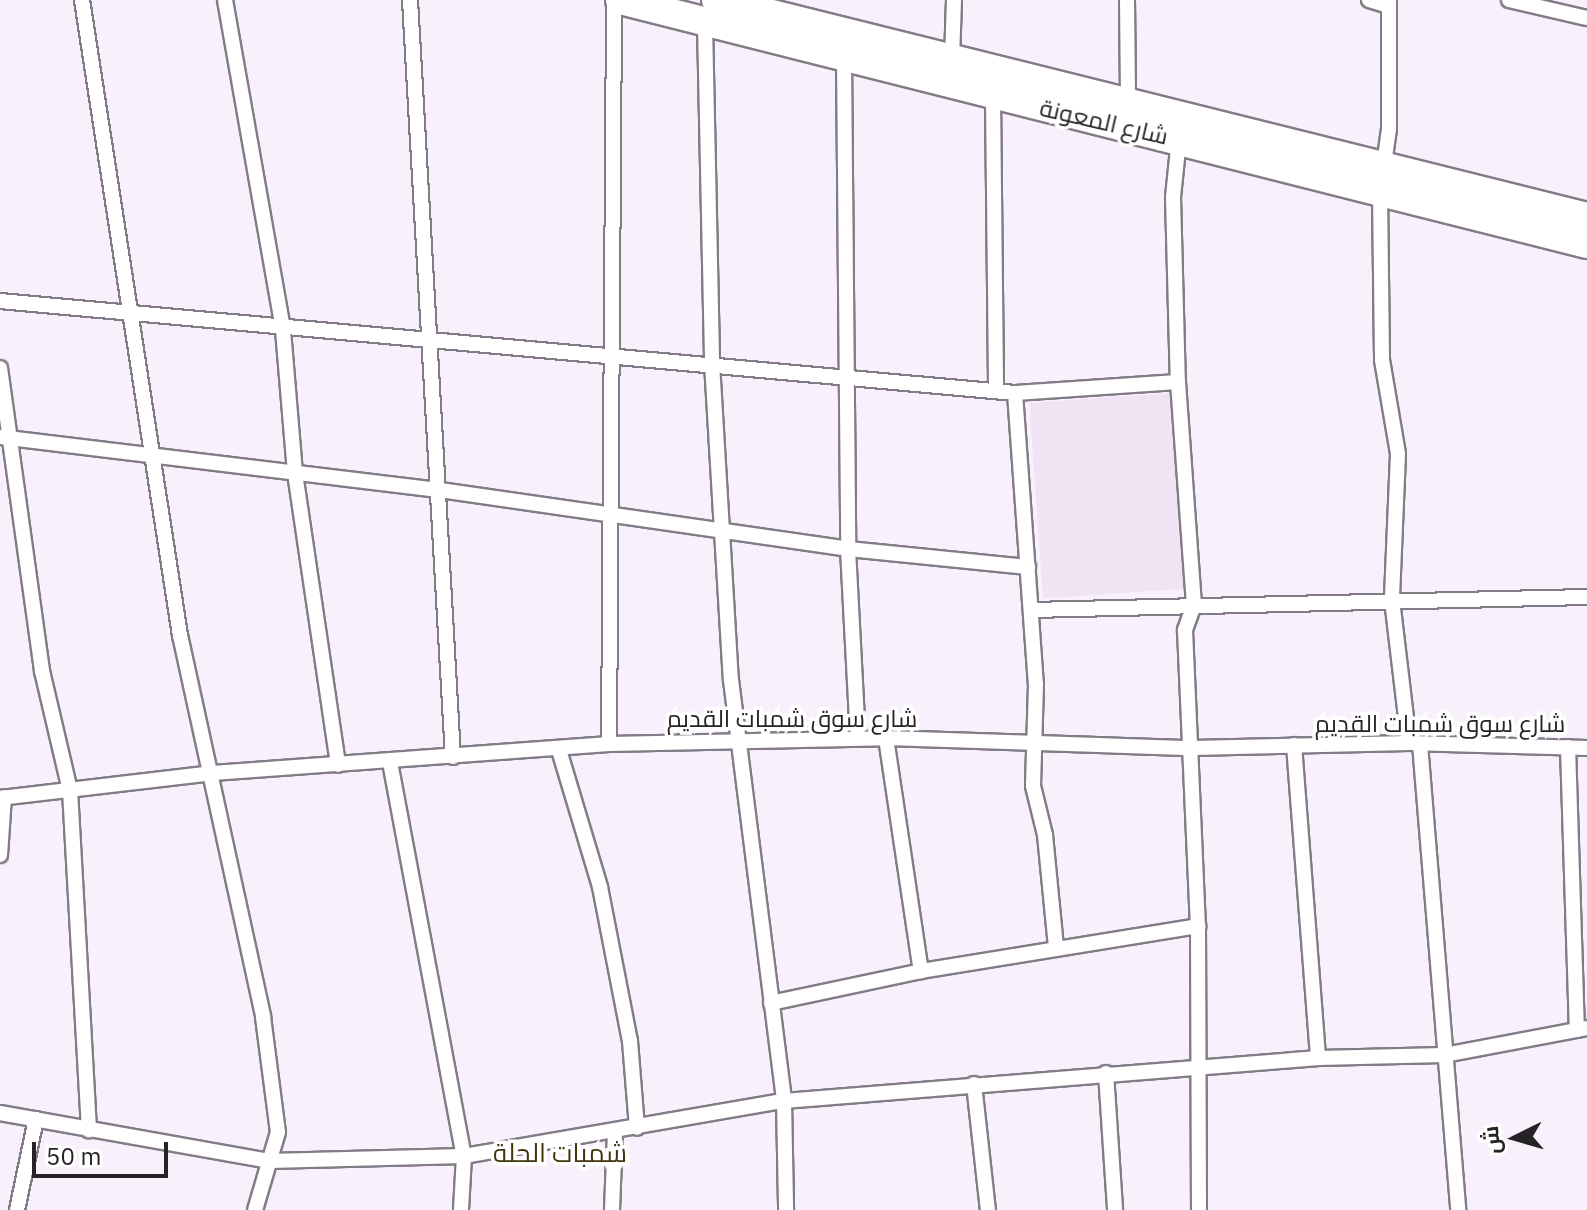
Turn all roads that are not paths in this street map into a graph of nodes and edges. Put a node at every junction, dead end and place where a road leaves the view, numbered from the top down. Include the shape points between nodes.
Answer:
1 (82, 0) edge
2 (225, 0) edge
3 (410, 0) edge
4 (614, 0) edge
5 (620, 0) edge
6 (954, 0) edge
7 (1127, 0) edge
8 (1369, 0) edge
9 (1509, 0) edge
10 (1389, 3) edge
11 (1557, 5) edge
12 (710, 12) edge
13 (1587, 18) edge
14 (844, 57) junction
15 (952, 60) junction
16 (993, 96) junction
17 (1128, 104) junction
18 (1179, 139) junction
19 (1381, 180) junction
20 (1587, 217) edge
21 (1587, 244) edge
22 (0, 301) edge
23 (131, 314) junction
24 (283, 330) junction
25 (430, 341) junction
26 (609, 355) junction
27 (712, 363) junction
28 (0, 368) edge
29 (846, 377) junction
30 (1178, 382) junction
31 (996, 389) junction
32 (1015, 393) junction
33 (4, 437) edge
34 (155, 454) junction
35 (295, 473) junction
36 (440, 490) junction
37 (607, 515) junction
38 (721, 529) junction
39 (848, 549) junction
40 (1028, 567) junction
41 (1587, 597) edge
42 (1392, 600) junction
43 (1194, 605) junction
44 (1031, 610) junction
45 (858, 738) junction
46 (886, 738) junction
47 (736, 740) junction
48 (609, 744) junction
49 (1414, 744) junction
50 (1031, 745) junction
51 (1294, 745) junction
52 (1568, 747) junction
53 (1192, 748) junction
54 (1587, 748) edge
55 (559, 750) junction
56 (453, 757) junction
57 (390, 762) junction
58 (338, 765) junction
59 (213, 773) junction
60 (70, 790) junction
61 (2, 798) edge
62 (0, 855) edge
63 (1198, 926) junction
64 (1056, 947) junction
65 (921, 971) junction
66 (771, 1003) junction
67 (1582, 1029) edge
68 (1444, 1055) junction
69 (1318, 1058) junction
70 (1201, 1067) junction
71 (1106, 1073) junction
72 (974, 1084) junction
73 (784, 1101) junction
74 (0, 1113) edge
75 (36, 1119) junction
76 (637, 1128) junction
77 (89, 1130) junction
78 (615, 1133) junction
79 (464, 1156) junction
80 (269, 1161) junction
81 (17, 1210) edge
82 (255, 1210) edge
83 (461, 1210) edge
84 (612, 1210) edge
85 (786, 1210) edge
86 (988, 1210) edge
87 (1115, 1210) edge
88 (1199, 1210) edge
89 (1458, 1210) edge

1 - 23 street
2 - 24 street
3 - 25 street
4 - 26 street
5 - 12 highway, شارع المعونة
6 - 15 street
7 - 17 street
8 - 10 street
9 - 11 street
10 - 19 street via 1389,129
11 - 13 street
12 - 14 highway, شارع المعونة
12 - 15 highway, شارع المعونة
12 - 27 street
14 - 16 highway, شارع المعونة
14 - 29 street
15 - 17 highway, شارع المعونة
16 - 18 highway, شارع المعونة
16 - 31 street
17 - 19 highway, شارع المعونة
18 - 19 highway, شارع المعونة
18 - 30 street via 1173,197
19 - 20 highway, شارع المعونة
19 - 21 highway, شارع المعونة
19 - 42 street via 1382,360 1400,490
22 - 23 street
23 - 24 street
23 - 34 street
24 - 25 street
24 - 35 street
25 - 26 street
25 - 36 street
26 - 27 street
26 - 37 street
27 - 29 street
27 - 38 street
28 - 33 street
29 - 31 street
29 - 39 street
30 - 32 street
30 - 43 street
31 - 32 street
32 - 40 street
33 - 34 street
33 - 60 street via 42,671
34 - 35 street
34 - 59 street via 180,635
35 - 36 street
35 - 58 street
36 - 37 street
36 - 56 street
37 - 38 street
37 - 48 street
38 - 39 street
38 - 47 street
39 - 40 street
39 - 45 street
40 - 44 street
41 - 42 street
42 - 43 street
42 - 49 street
43 - 44 street
43 - 53 street via 1185,630
44 - 50 street via 1036,684
45 - 46 street, شارع سوق شمبات القديم
45 - 47 street, شارع سوق شمبات القديم
46 - 50 street, شارع سوق شمبات القديم
46 - 65 street
47 - 48 street, شارع سوق شمبات القديم
47 - 66 street
48 - 55 street, شارع سوق شمبات القديم
49 - 51 street, شارع سوق شمبات القديم
49 - 52 street, شارع سوق شمبات القديم
49 - 68 street
50 - 53 street, شارع سوق شمبات القديم
50 - 64 street
51 - 53 street, شارع سوق شمبات القديم
51 - 69 street
52 - 54 street, شارع سوق شمبات القديم
52 - 67 street
53 - 63 street
55 - 56 street, شارع سوق شمبات القديم
55 - 76 street via 595,865 630,1041
56 - 57 street, شارع سوق شمبات القديم
57 - 58 street, شارع سوق شمبات القديم
57 - 79 street
58 - 59 street, شارع سوق شمبات القديم
59 - 60 street, شارع سوق شمبات القديم
59 - 80 street via 263,1017 278,1132
60 - 61 street, شارع سوق شمبات القديم
60 - 77 street
61 - 62 street
63 - 64 street
63 - 70 street
64 - 65 street
65 - 66 street
66 - 73 street
67 - 68 street
68 - 69 street
68 - 89 street
69 - 70 street
70 - 71 street
70 - 88 street
71 - 72 street
71 - 87 street
72 - 73 street
72 - 86 street
73 - 76 street
73 - 85 street
74 - 75 street
75 - 77 street
75 - 81 street
76 - 78 street
77 - 80 street
78 - 79 street
78 - 84 street
79 - 80 street
79 - 83 street
80 - 82 street

